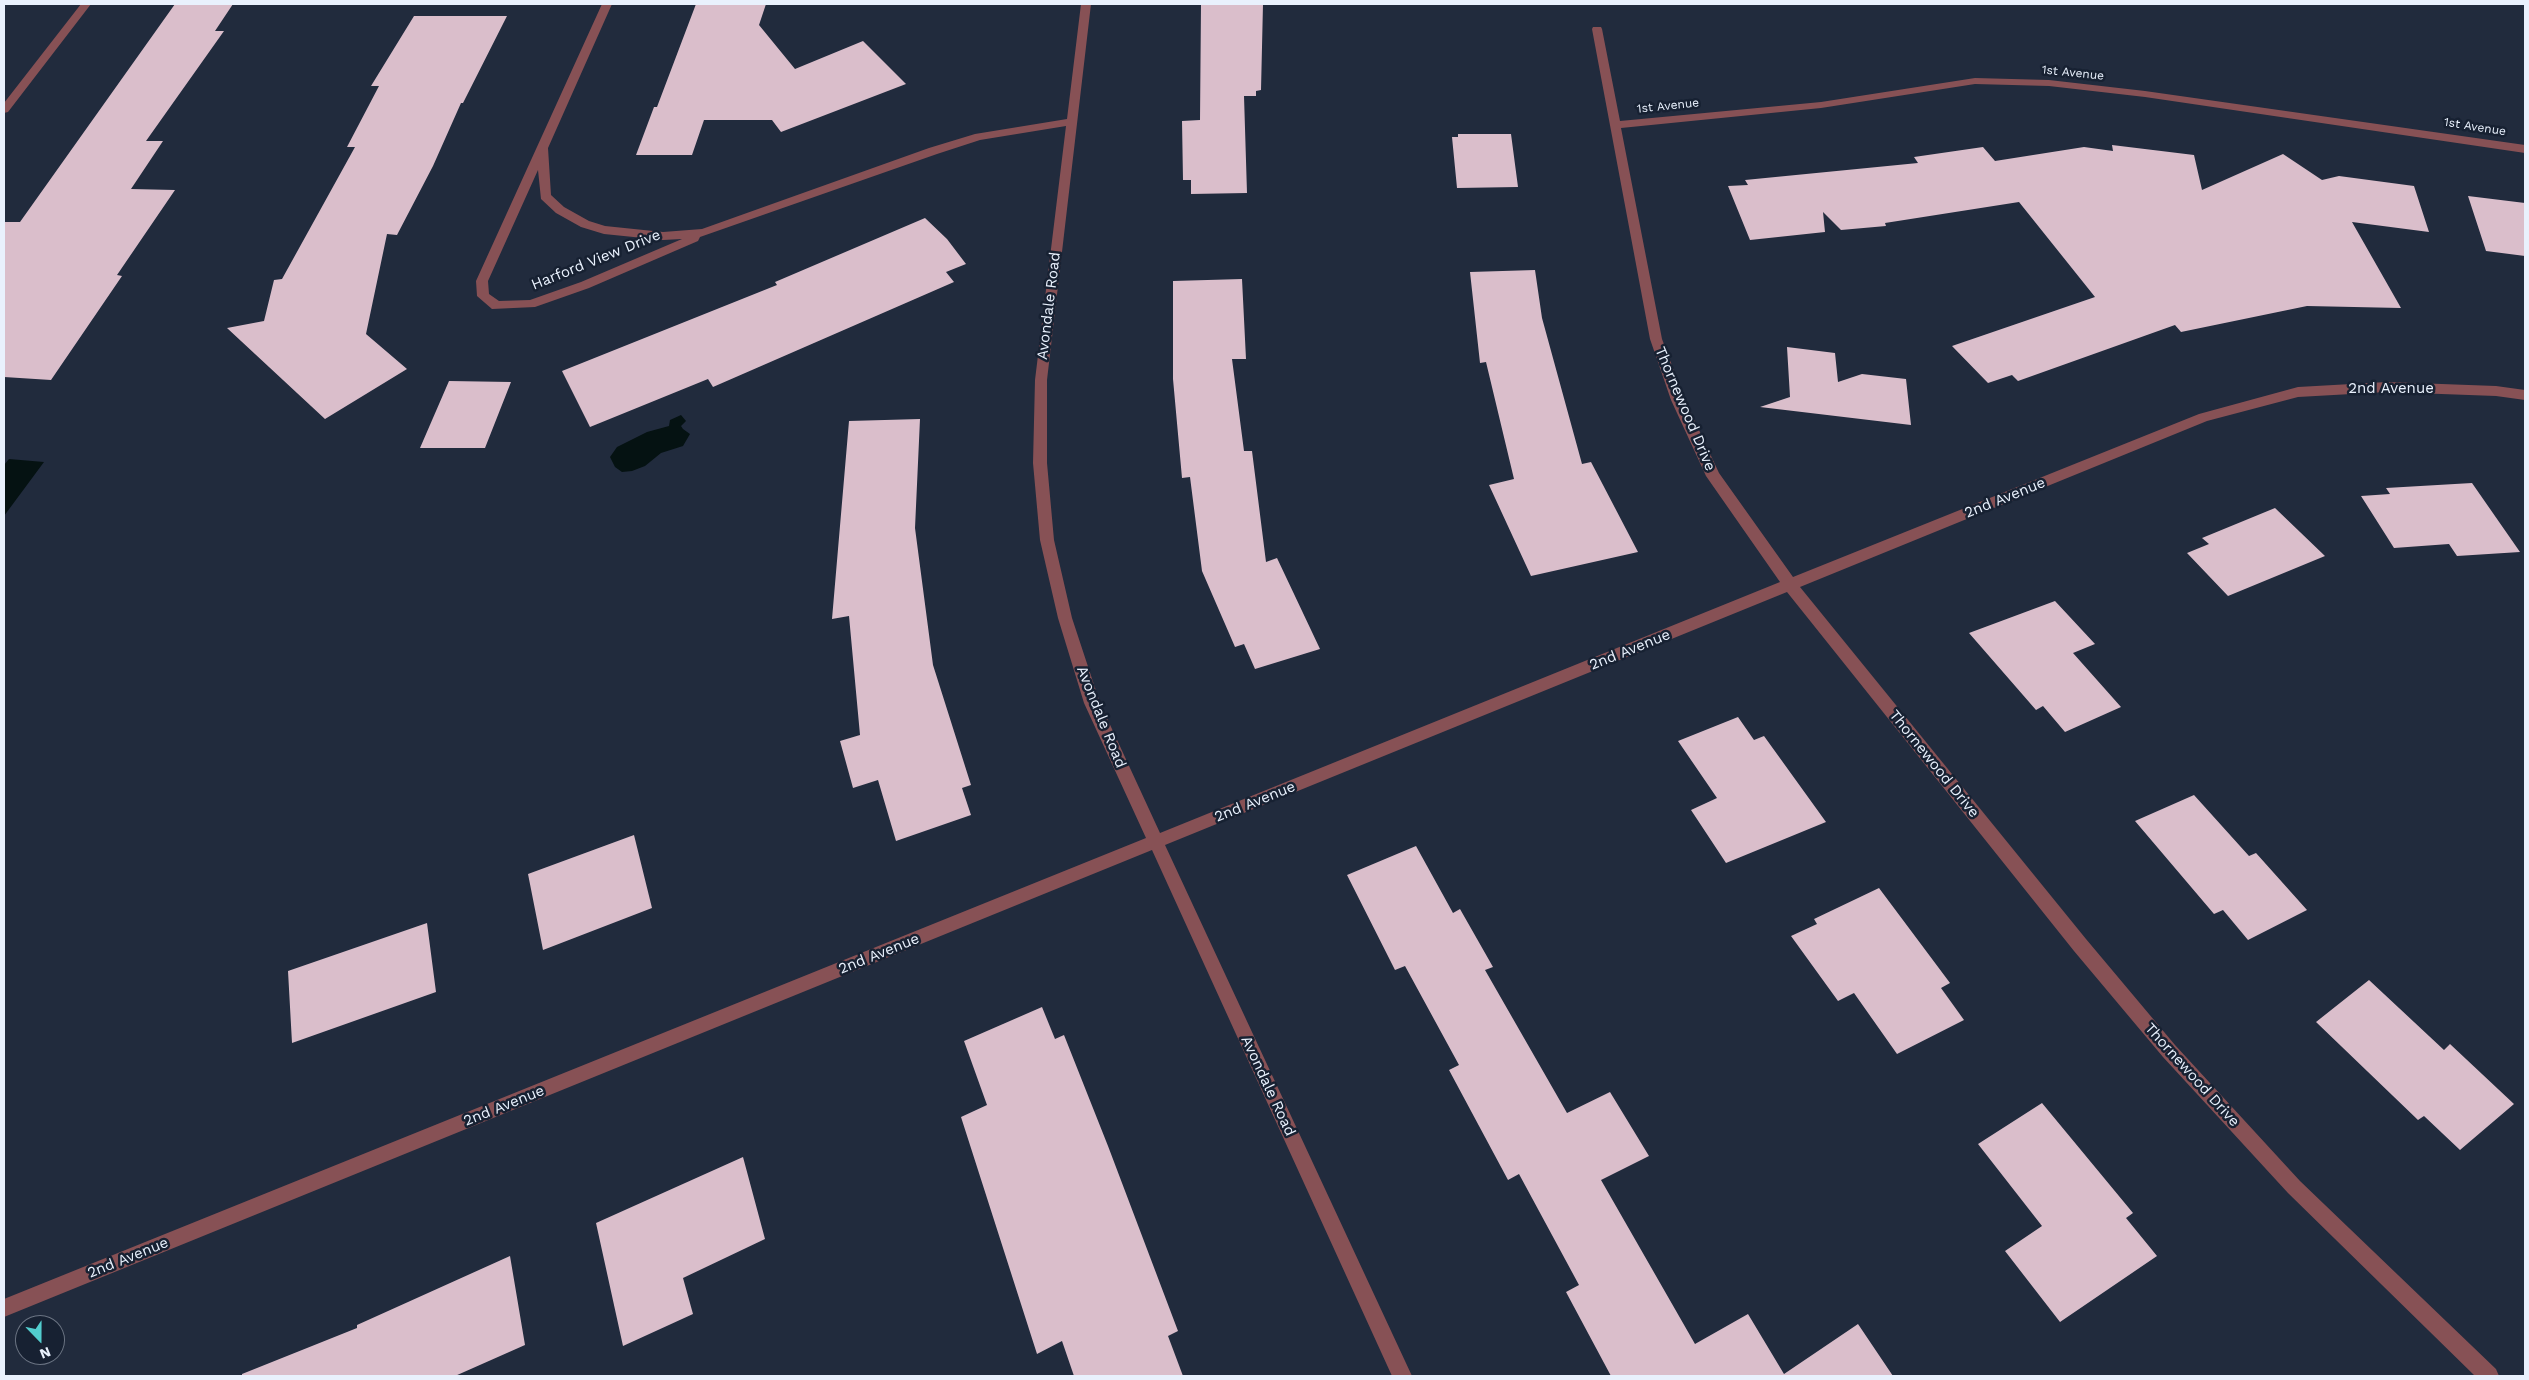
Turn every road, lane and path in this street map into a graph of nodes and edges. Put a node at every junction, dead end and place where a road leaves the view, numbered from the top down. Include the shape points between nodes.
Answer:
1 (86, 4) edge
2 (607, 4) edge
3 (1086, 4) edge
4 (1596, 28) dead end
5 (4, 110) edge
6 (1071, 122) junction
7 (1617, 125) junction
8 (542, 148) junction
9 (2525, 149) edge
10 (704, 233) junction
11 (2525, 395) edge
12 (1790, 585) junction
13 (1155, 842) junction
14 (4, 1308) edge
15 (1402, 1376) edge
16 (2489, 1376) edge

1 - 5 street
2 - 8 street, Harford View Drive
3 - 6 street, Avondale Road
4 - 7 street, Thornewood Drive
6 - 10 street, Harford View Drive via 979,137
6 - 13 street, Avondale Road via 1041,380 1040,463 1047,540 1065,618 1092,702
7 - 9 street, 1st Avenue via 1822,105 1975,81 2049,83 2145,94
7 - 12 street, Thornewood Drive via 1656,339 1678,400 1713,476
8 - 10 street, Harford View Drive via 545,196 560,210 584,224 631,234
8 - 10 street, Harford View Drive via 482,281 483,296 496,306 531,304 585,285
11 - 12 street, 2nd Avenue via 2387,387 2298,392 2204,417
12 - 13 street, 2nd Avenue
12 - 16 street, Thornewood Drive via 2168,1051 2294,1187
13 - 14 street, 2nd Avenue
13 - 15 street, Avondale Road

